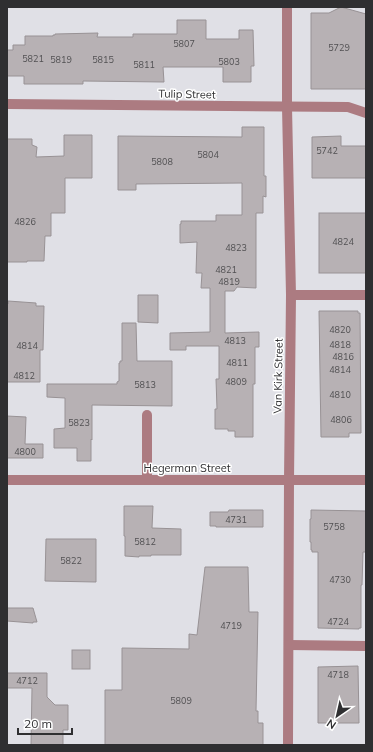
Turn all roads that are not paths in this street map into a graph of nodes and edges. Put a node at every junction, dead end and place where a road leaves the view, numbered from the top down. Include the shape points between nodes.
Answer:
1 (288, 7) edge
2 (7, 104) edge
3 (287, 107) junction
4 (366, 113) edge
5 (290, 295) junction
6 (366, 295) edge
7 (147, 415) dead end
8 (7, 480) edge
9 (147, 480) junction
10 (289, 480) junction
11 (366, 480) edge
12 (289, 645) junction
13 (366, 646) edge
14 (288, 745) edge

1 - 3 street, Van Kirk Street
2 - 3 street, Tulip Street
3 - 4 street, Tulip Street via 348,107
3 - 5 street, Van Kirk Street
5 - 6 street
5 - 10 street, Van Kirk Street
7 - 9 street
8 - 9 street, Hegerman Street
9 - 10 street, Hegerman Street
10 - 11 street, Hegerman Street
10 - 12 street, Van Kirk Street
12 - 13 street
12 - 14 street, Van Kirk Street

